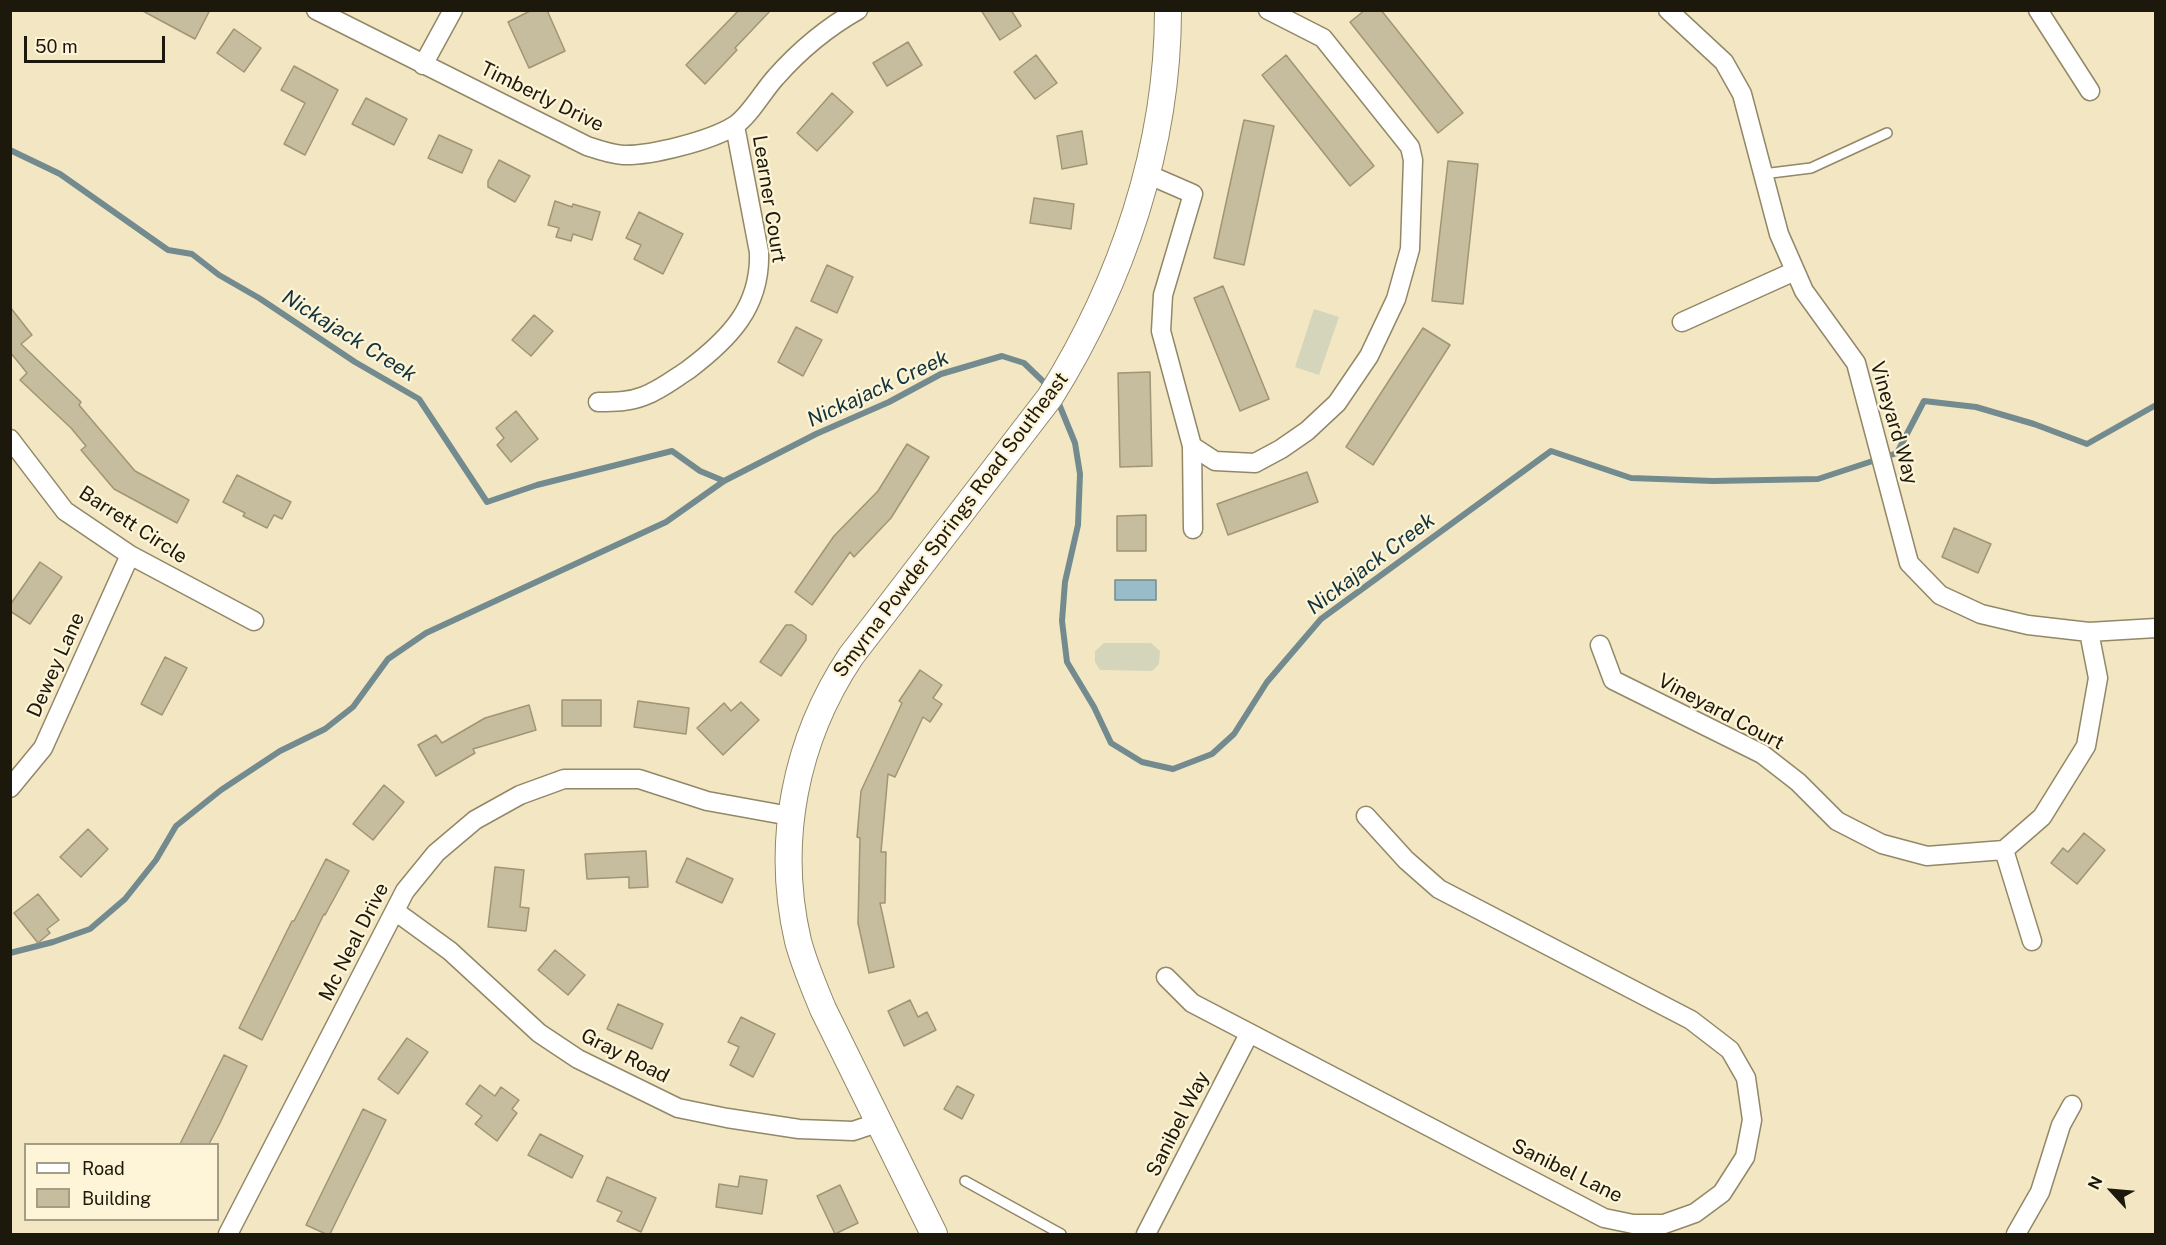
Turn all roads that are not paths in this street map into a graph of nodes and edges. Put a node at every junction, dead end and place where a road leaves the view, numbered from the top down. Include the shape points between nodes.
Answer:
1 (316, 10) edge
2 (453, 10) edge
3 (858, 10) edge
4 (1168, 10) edge
5 (1268, 10) edge
6 (1668, 10) edge
7 (2038, 10) edge
8 (423, 65) junction
9 (2090, 91) dead end
10 (735, 126) junction
11 (1887, 133) dead end
12 (1147, 174) junction
13 (1763, 174) junction
14 (1795, 271) junction
15 (1682, 322) dead end
16 (598, 402) dead end
17 (10, 439) edge
18 (1191, 446) junction
19 (1193, 529) dead end
20 (130, 555) junction
21 (254, 621) dead end
22 (2156, 628) edge
23 (2089, 632) junction
24 (1600, 645) dead end
25 (10, 788) edge
26 (790, 816) junction
27 (1366, 816) dead end
28 (2004, 850) junction
29 (396, 911) junction
30 (2032, 941) dead end
31 (1166, 976) dead end
32 (1249, 1034) junction
33 (2072, 1105) dead end
34 (880, 1122) junction
35 (965, 1181) dead end
36 (1049, 1232) edge
37 (228, 1234) edge
38 (934, 1234) edge
39 (1062, 1234) edge
40 (1146, 1234) edge
41 (2016, 1234) edge

1 - 8 street, Timberly Drive
2 - 8 street
3 - 10 street, Timberly Drive via 803,50
4 - 12 street, Smyrna Powder Springs Road Southeast via 1165,75
5 - 18 street via 1323,38 1410,147 1410,249 1396,298 1369,356 1337,403 1307,431 1255,463 1215,461
6 - 13 street, Vineyard Way via 1724,62 1742,94
7 - 9 street
8 - 10 street, Timberly Drive via 607,153 647,153
10 - 16 street, Learner Court via 759,252 760,269 752,299 729,335 667,384 622,402
11 - 13 lane via 1811,168
12 - 18 street via 1193,194 1164,295 1161,331
12 - 26 street, Smyrna Powder Springs Road Southeast via 1103,298 1074,359 833,683 809,738
13 - 14 street, Vineyard Way via 1779,234
14 - 15 street
14 - 23 street, Vineyard Way via 1804,291 1856,363 1909,563 1940,595 1981,614 2028,625
17 - 20 street, Barrett Circle via 65,512
18 - 19 street
20 - 21 street, Barrett Circle
20 - 25 street, Dewey Lane via 43,748
22 - 23 street, Vineyard Way
23 - 28 street via 2098,678 2086,746 2042,817
24 - 28 street, Vineyard Court via 1613,681 1762,754 1798,782 1837,821 1882,844 1927,856
26 - 29 street, Mc Neal Drive via 707,801 639,779 564,779 520,795 475,820 436,854 405,891
26 - 34 street, Smyrna Powder Springs Road Southeast via 789,864 798,941 823,1009
27 - 32 street, Sanibel Lane via 1439,889 1690,1020 1730,1050 1746,1078 1752,1120 1745,1157 1722,1193 1695,1213 1664,1224 1633,1224 1604,1218
28 - 30 street
29 - 34 street, Gray Road via 450,951 538,1033 578,1059 678,1108 799,1129 853,1131
29 - 37 street, Mc Neal Drive
31 - 32 street, Sanibel Lane via 1192,1003
32 - 40 street, Sanibel Way
33 - 41 street via 2061,1125 2040,1192
34 - 38 street, Smyrna Powder Springs Road Southeast
35 - 36 lane
36 - 39 lane

